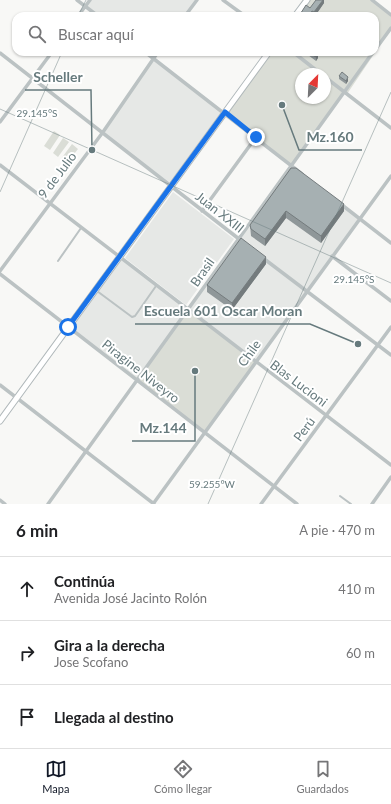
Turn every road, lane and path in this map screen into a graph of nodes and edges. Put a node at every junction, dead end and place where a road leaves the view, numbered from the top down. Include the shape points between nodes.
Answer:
1 (77, 0) edge
2 (90, 0) edge
3 (197, 0) edge
4 (223, 0) edge
5 (307, 0) edge
6 (372, 0) edge
7 (85, 6) junction
8 (81, 12) edge
9 (93, 12) edge
10 (188, 12) edge
11 (240, 12) edge
12 (298, 12) edge
13 (391, 15) edge
14 (391, 28) edge
15 (379, 44) edge
16 (0, 54) edge
17 (49, 56) edge
18 (151, 56) edge
19 (266, 56) edge
20 (298, 56) edge
21 (370, 56) edge
22 (154, 58) junction
23 (313, 68) edge
24 (32, 79) junction
25 (331, 82) edge
26 (344, 92) junction
27 (225, 112) junction
28 (0, 122) edge
29 (391, 128) edge
30 (103, 132) junction
31 (256, 137) junction
32 (0, 165) edge
33 (291, 165) junction
34 (304, 175) edge
35 (391, 176) edge
36 (387, 182) junction
37 (391, 185) edge
38 (171, 186) junction
39 (49, 203) junction
40 (341, 204) edge
41 (202, 211) junction
42 (360, 218) junction
43 (81, 228) junction
44 (238, 238) junction
45 (391, 243) edge
46 (246, 244) edge
47 (258, 254) edge
48 (121, 256) junction
49 (332, 256) junction
50 (58, 261) dead end
51 (0, 271) edge
52 (0, 274) edge
53 (156, 286) junction
54 (96, 290) junction
55 (307, 291) junction
56 (391, 301) edge
57 (188, 310) junction
58 (68, 327) junction
59 (391, 327) edge
60 (378, 345) junction
61 (391, 355) edge
62 (255, 362) junction
63 (135, 380) junction
64 (0, 385) edge
65 (18, 398) junction
66 (326, 416) junction
67 (0, 422) edge
68 (204, 432) junction
69 (85, 451) junction
70 (391, 465) edge
71 (391, 477) edge
72 (274, 486) junction
73 (340, 496) dead end
74 (0, 500) edge
75 (5, 504) edge
76 (48, 504) edge
77 (153, 504) edge
78 (261, 504) edge
79 (297, 504) edge
80 (351, 504) edge
81 (372, 504) edge

1 - 7 street
2 - 7 street
3 - 10 street
4 - 11 street
5 - 12 street
6 - 13 street
7 - 8 street
7 - 9 street
14 - 15 street, Brasil
16 - 24 street, Juan XXIII
17 - 24 street
18 - 22 street
19 - 27 street
20 - 23 street
21 - 26 street, Brasil
22 - 27 street
22 - 30 street, 9 de Julio
24 - 28 street
24 - 30 street, Juan XXIII
25 - 26 street
26 - 29 street
26 - 33 street, Brasil
27 - 31 street
27 - 38 street
30 - 38 street, Juan XXIII
30 - 39 street, 9 de Julio
31 - 33 street
31 - 41 street
32 - 39 street, Blas Lucioni
33 - 34 street
33 - 44 street, Brasil
35 - 36 street, Chile
36 - 37 street
36 - 42 street, Chile
38 - 41 street, Juan XXIII
38 - 48 street
39 - 43 street, Blas Lucioni
39 - 51 street, 9 de Julio
40 - 42 street
41 - 44 street, Juan XXIII
42 - 45 street
42 - 49 street, Chile
43 - 48 street, Blas Lucioni
43 - 50 lane
44 - 46 street, Juan XXIII
44 - 57 street, Brasil
47 - 55 street
48 - 53 street, Blas Lucioni
48 - 54 street
49 - 55 street, Chile
49 - 56 street
52 - 58 street, Piragine Niveyro
53 - 54 lane via 132,317
53 - 57 street, Blas Lucioni
54 - 58 street
55 - 60 street
55 - 62 street, Chile
57 - 62 street, Blas Lucioni
57 - 63 street, Brasil
58 - 63 street, Piragine Niveyro
58 - 65 street
59 - 60 street, Perú
60 - 61 street
60 - 66 street, Perú
62 - 66 street, Blas Lucioni
62 - 68 street, Chile
63 - 68 street, Piragine Niveyro
63 - 69 street, Brasil
64 - 65 street
65 - 67 street
65 - 69 street
66 - 70 street, Blas Lucioni
66 - 72 street, Perú
68 - 72 street, Piragine Niveyro
68 - 77 street, Chile
69 - 76 street, Brasil
69 - 77 street
71 - 81 street
72 - 78 street, Perú
72 - 79 street, Piragine Niveyro
73 - 80 lane
74 - 75 street

